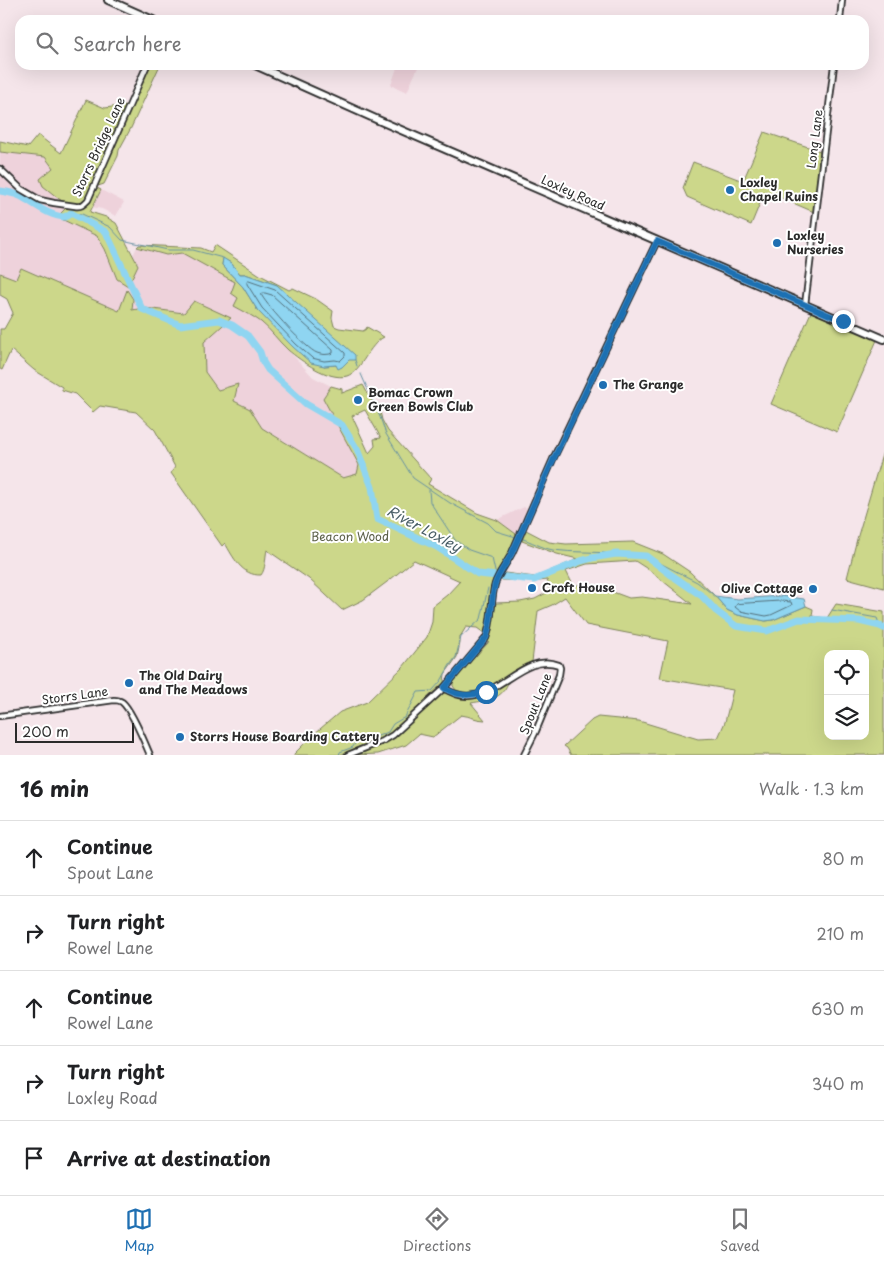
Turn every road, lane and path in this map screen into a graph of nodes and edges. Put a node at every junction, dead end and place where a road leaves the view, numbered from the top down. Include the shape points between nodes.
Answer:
1 (108, 0) edge
2 (842, 0) edge
3 (142, 15) edge
4 (840, 15) edge
5 (145, 70) edge
6 (265, 70) edge
7 (833, 70) edge
8 (0, 169) edge
9 (657, 241) junction
10 (806, 305) junction
11 (884, 339) edge
12 (444, 688) junction
13 (0, 716) edge
14 (150, 755) edge
15 (348, 755) edge
16 (524, 755) edge

1 - 3 main road
2 - 4 street
5 - 8 street, Storrs Bridge Lane via 83,205 40,200 21,189
6 - 9 main road, Loxley Road
7 - 10 street, Long Lane
9 - 10 main road, Loxley Road
9 - 12 street via 497,580 486,638
10 - 11 main road, Loxley Road
12 - 15 street via 393,735
12 - 16 street, Spout Lane via 458,695 472,695 491,690 530,666 559,665 559,674
13 - 14 street, Storrs Lane via 118,700 129,711

